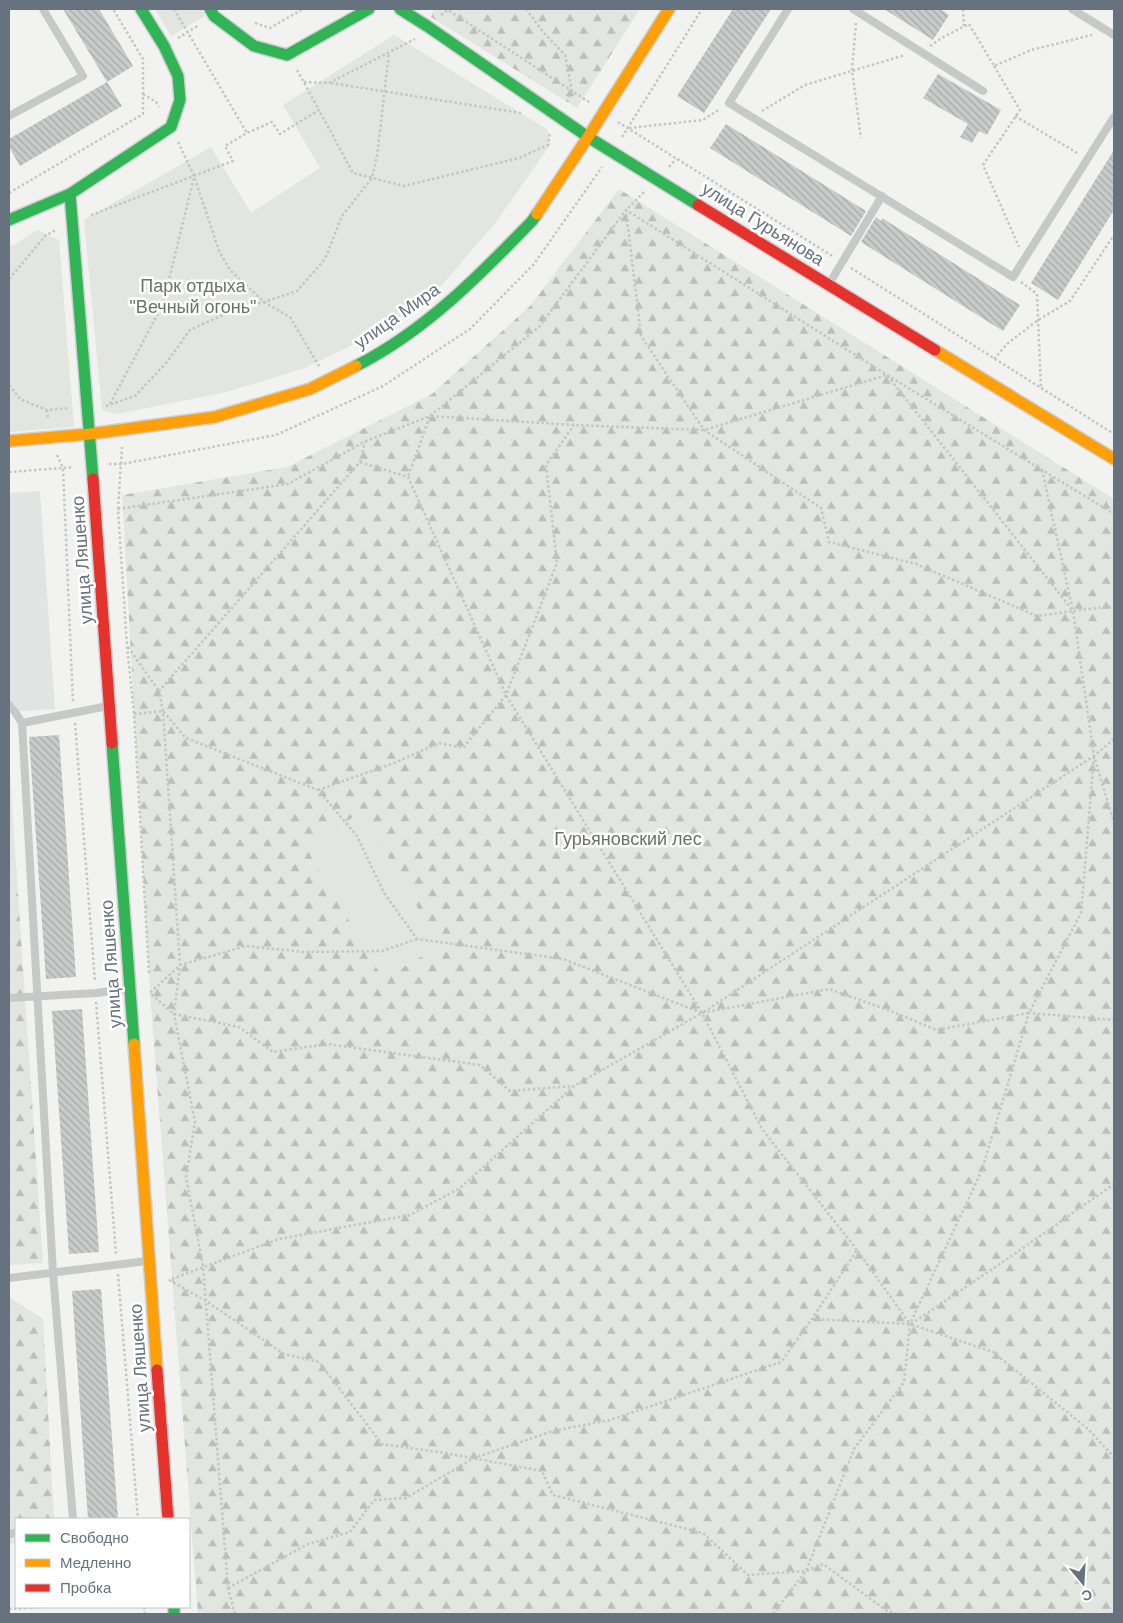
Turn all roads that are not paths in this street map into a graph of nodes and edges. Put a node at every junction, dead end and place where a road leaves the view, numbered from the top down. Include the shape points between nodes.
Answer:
1 (43, 9) edge
2 (141, 9) edge
3 (369, 9) edge
4 (400, 9) edge
5 (669, 9) edge
6 (788, 9) edge
7 (1072, 9) edge
8 (855, 10) edge
9 (212, 12) edge
10 (1114, 35) edge
11 (983, 91) dead end
12 (9, 116) edge
13 (1114, 117) edge
14 (588, 137) junction
15 (70, 194) junction
16 (882, 196) junction
17 (9, 220) edge
18 (828, 285) junction
19 (90, 434) junction
20 (9, 441) edge
21 (1114, 458) edge
22 (9, 705) edge
23 (110, 705) junction
24 (22, 723) junction
25 (130, 989) junction
26 (37, 996) junction
27 (9, 998) edge
28 (149, 1261) junction
29 (53, 1273) junction
30 (9, 1278) edge
31 (73, 1518) edge
32 (168, 1518) edge

1 - 12 lane via 82,76
2 - 15 main road via 178,76 180,100 171,127
3 - 9 main road via 287,55 254,46
4 - 14 main road, улица Гурьянова
5 - 14 main road, улица Мира
6 - 16 lane via 729,104
7 - 10 lane
8 - 11 lane
13 - 16 lane via 1013,277
14 - 18 main road, улица Гурьянова
14 - 19 main road, улица Мира via 532,221 483,272 433,316 377,355 310,389 215,417
15 - 17 main road
15 - 19 main road, улица Ляшенко
16 - 18 lane
18 - 21 main road, улица Гурьянова
19 - 20 main road, улица Мира
19 - 23 main road, улица Ляшенко
22 - 24 lane
23 - 24 lane
23 - 25 main road, улица Ляшенко
24 - 26 lane
25 - 26 lane
25 - 28 main road, улица Ляшенко
26 - 27 lane
26 - 29 lane
28 - 29 lane
28 - 32 main road, улица Ляшенко
29 - 30 lane
29 - 31 lane

